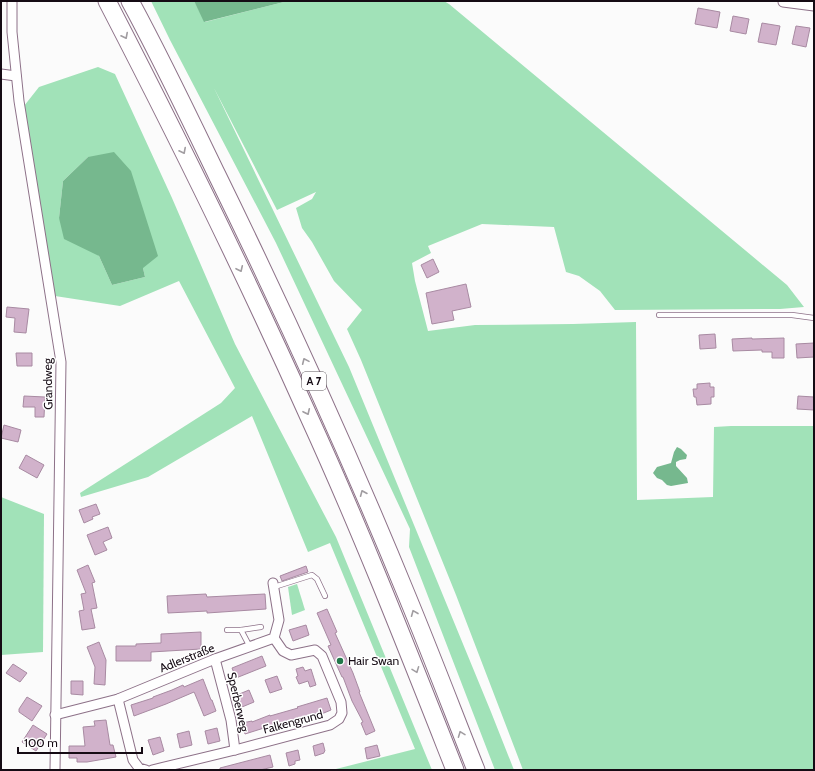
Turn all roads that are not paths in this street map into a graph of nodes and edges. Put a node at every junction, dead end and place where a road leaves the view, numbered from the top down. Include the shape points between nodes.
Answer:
1 (12, 1) edge
2 (107, 1) edge
3 (130, 1) edge
4 (781, 1) edge
5 (814, 6) edge
6 (1, 74) edge
7 (16, 76) junction
8 (659, 315) dead end
9 (814, 318) edge
10 (274, 585) joint
11 (325, 596) dead end
12 (261, 627) dead end
13 (227, 630) dead end
14 (241, 630) junction
15 (274, 638) junction
16 (250, 647) junction
17 (215, 659) junction
18 (118, 699) junction
19 (56, 716) junction
20 (235, 750) junction
21 (55, 770) edge
22 (146, 770) edge
23 (152, 770) edge
24 (454, 770) edge
25 (476, 770) edge

1 - 7 street, Grandweg
2 -> 24 highway, A 7 via 188,160 310,418 375,569
25 -> 3 highway, A 7 via 410,604 339,437 250,243
4 - 5 street
6 - 7 street
7 - 19 street, Grandweg via 61,362
8 - 9 lane via 792,315
10 - 11 lane via 312,575 317,579
10 - 15 street via 279,620
12 - 14 lane
13 - 14 lane
14 - 16 lane
15 - 16 street, Adlerstraße
15 - 20 street, Falkengrund via 283,652 291,655 315,650 322,656 341,702 342,713 339,719 330,725
16 - 17 street, Adlerstraße
17 - 18 street, Adlerstraße
17 - 20 street, Sperberweg via 231,720
18 - 19 street, Adlerstraße
18 - 22 street via 133,760 139,768
19 - 21 street, Grandweg
20 - 23 street, Falkengrund

